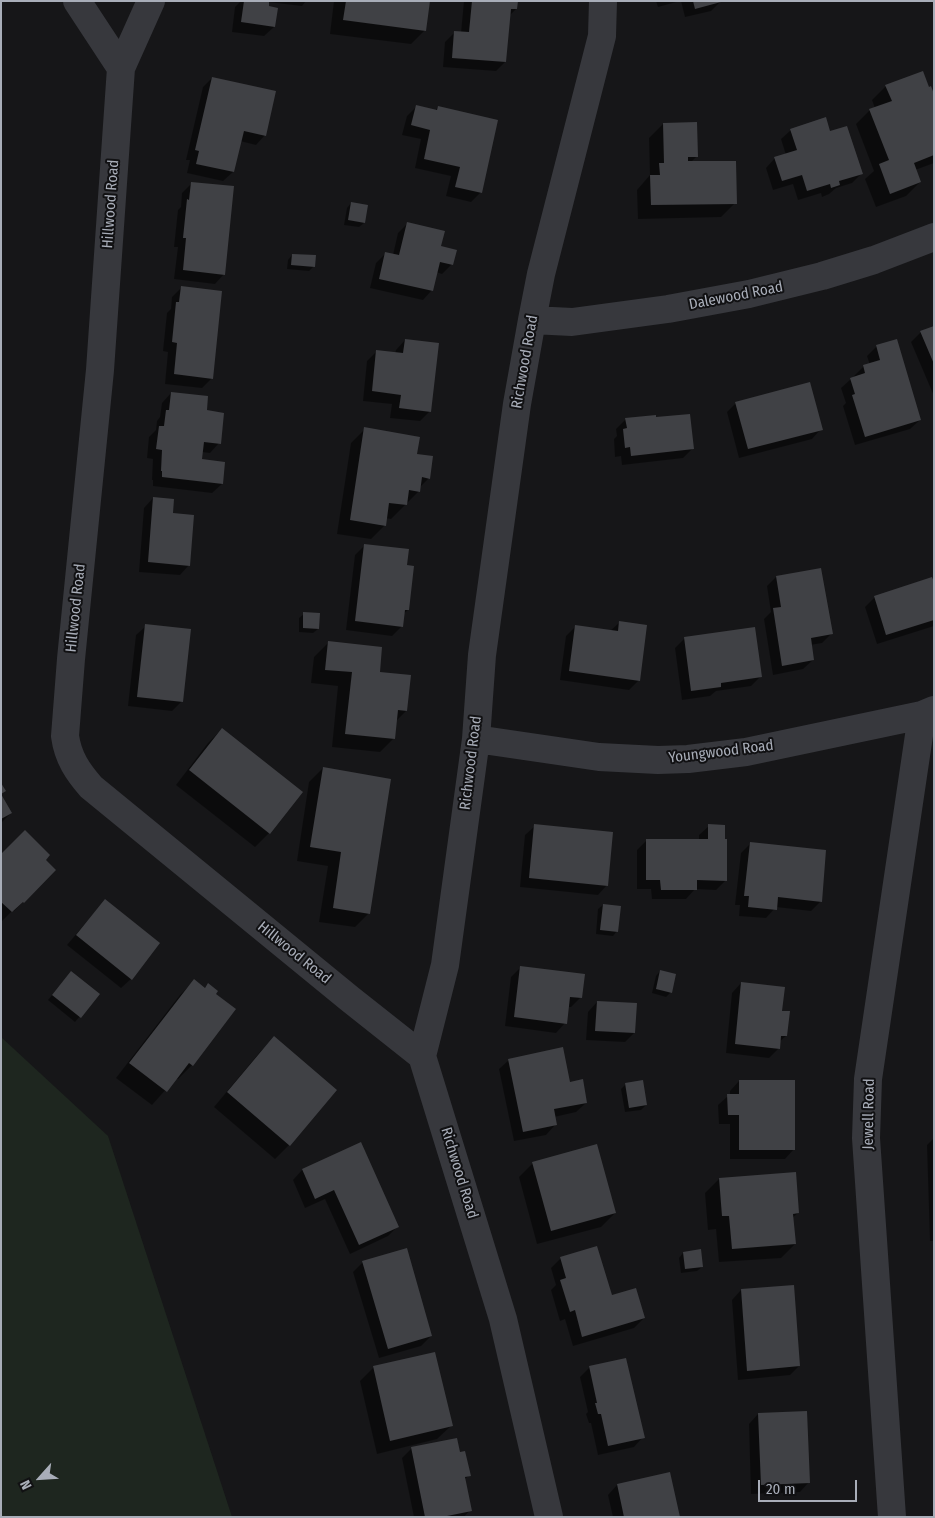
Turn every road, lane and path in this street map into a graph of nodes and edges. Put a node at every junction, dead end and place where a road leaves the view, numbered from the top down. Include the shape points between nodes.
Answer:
1 (77, 1) edge
2 (152, 1) edge
3 (603, 1) edge
4 (121, 68) junction
5 (934, 236) edge
6 (532, 320) junction
7 (928, 712) edge
8 (476, 739) junction
9 (422, 1056) junction
10 (543, 1511) edge
11 (892, 1517) edge

1 - 4 street
2 - 4 street, Hillwood Road
3 - 6 street, Richwood Road via 602,36 597,60
4 - 9 street, Hillwood Road via 100,370 71,659 65,736 67,748 76,770 91,787
5 - 6 street, Dalewood Road via 874,260 749,294 572,322
6 - 8 street, Richwood Road via 482,655
7 - 8 street, Youngwood Road via 746,752 688,759 599,756
7 - 11 street, Jewell Road via 868,1079 866,1138
8 - 9 street, Richwood Road via 445,965
9 - 10 street, Richwood Road via 503,1319

